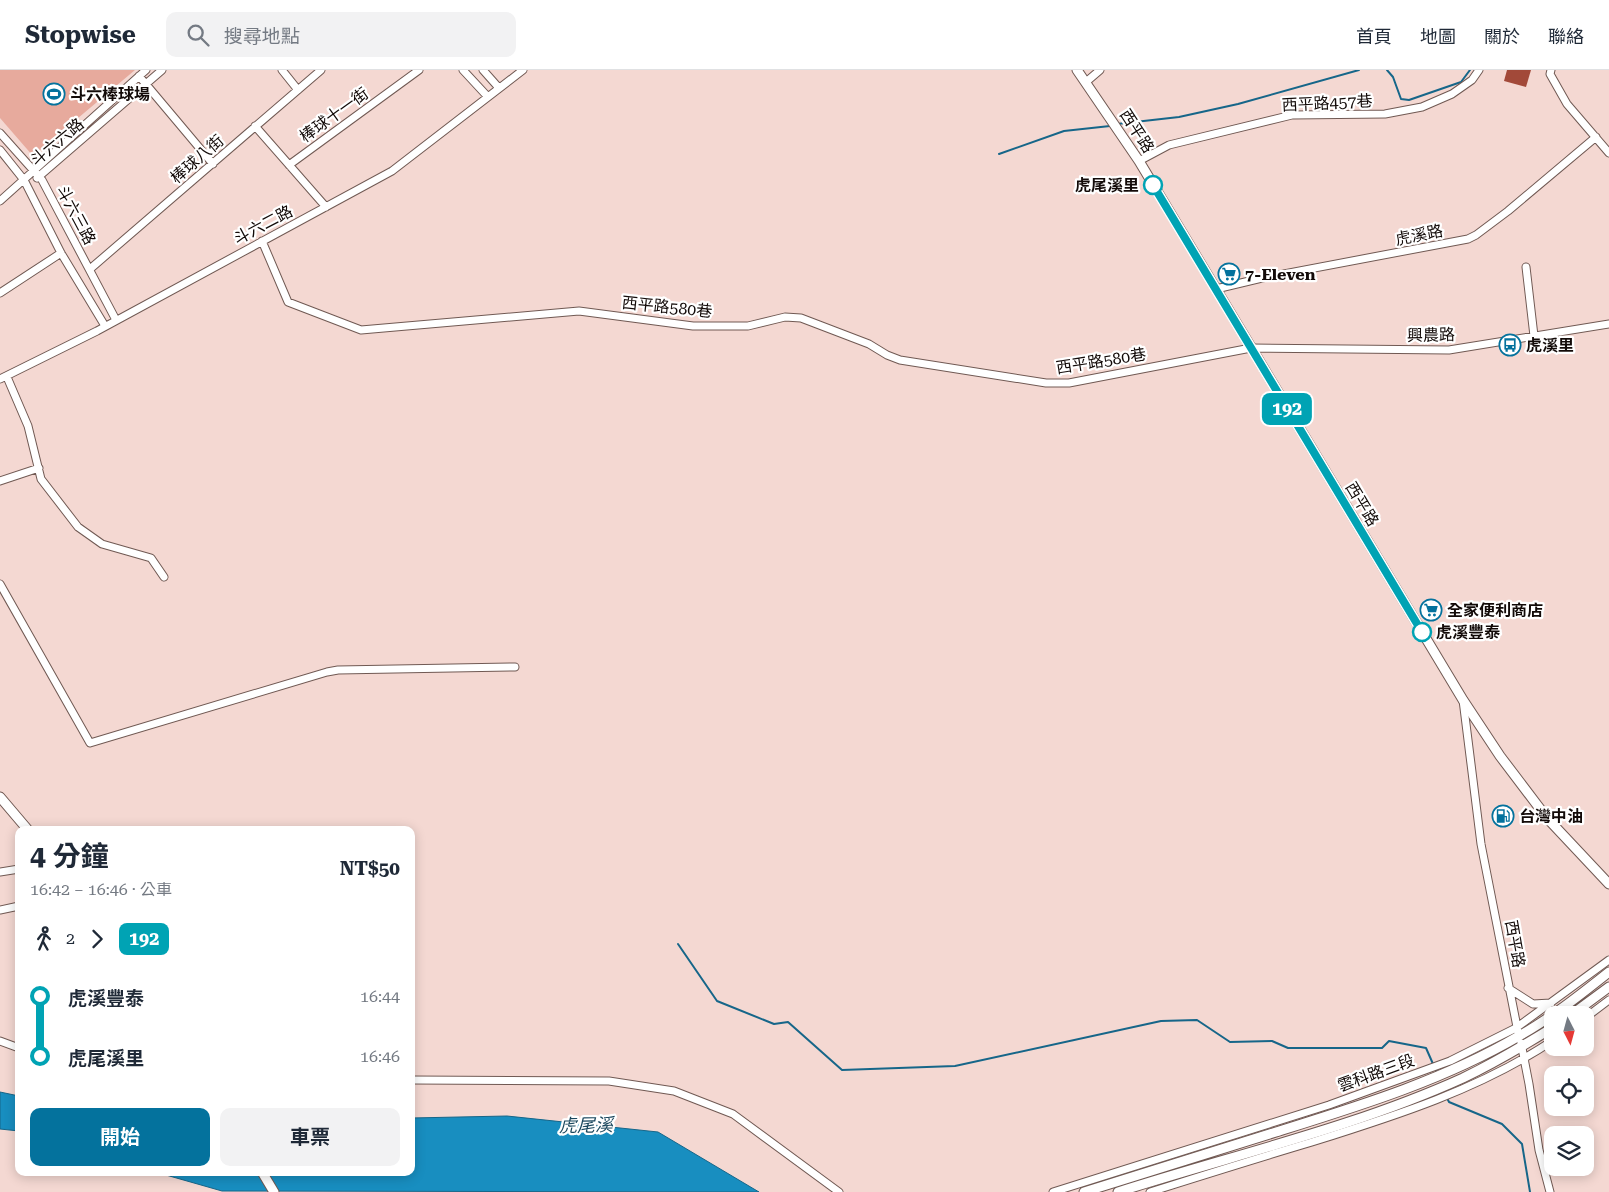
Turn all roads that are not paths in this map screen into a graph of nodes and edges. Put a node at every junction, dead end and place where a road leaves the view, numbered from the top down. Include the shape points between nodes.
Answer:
1 (146, 70) edge
2 (162, 70) edge
3 (282, 70) edge
4 (321, 70) edge
5 (419, 70) edge
6 (463, 70) edge
7 (482, 70) edge
8 (523, 70) edge
9 (1076, 70) edge
10 (1100, 70) edge
11 (1479, 70) edge
12 (1551, 70) edge
13 (139, 76) junction
14 (1086, 82) junction
15 (146, 84) junction
16 (499, 88) junction
17 (298, 90) junction
18 (488, 97) junction
19 (255, 126) junction
20 (0, 132) edge
21 (1596, 137) junction
22 (0, 150) edge
23 (1609, 153) edge
24 (1139, 161) junction
25 (213, 164) junction
26 (289, 165) junction
27 (33, 170) junction
28 (39, 177) junction
29 (24, 180) junction
30 (0, 201) edge
31 (326, 207) junction
32 (262, 241) junction
33 (61, 253) junction
34 (1526, 267) dead end
35 (90, 269) junction
36 (1216, 289) junction
37 (0, 293) edge
38 (116, 320) junction
39 (1609, 324) edge
40 (105, 326) junction
41 (1534, 336) junction
42 (1251, 348) junction
43 (3, 378) edge
44 (39, 468) junction
45 (0, 481) edge
46 (164, 577) dead end
47 (0, 584) edge
48 (515, 667) dead end
49 (1463, 700) junction
50 (0, 797) edge
51 (25, 826) edge
52 (15, 870) edge
53 (0, 872) edge
54 (1609, 884) edge
55 (15, 907) edge
56 (0, 910) edge
57 (1609, 960) edge
58 (1609, 972) edge
59 (1609, 987) edge
60 (1508, 988) junction
61 (1609, 1000) edge
62 (1552, 1003) junction
63 (1583, 1006) edge
64 (1594, 1011) edge
65 (1518, 1032) junction
66 (1544, 1033) edge
67 (0, 1041) edge
68 (1544, 1046) edge
69 (15, 1047) edge
70 (1522, 1047) junction
71 (1524, 1058) junction
72 (415, 1080) edge
73 (1465, 1082) junction
74 (264, 1176) edge
75 (1134, 1177) junction
76 (1549, 1188) edge
77 (274, 1192) edge
78 (839, 1192) edge
79 (1053, 1192) edge
80 (1084, 1192) edge
81 (1118, 1192) edge
82 (1150, 1192) edge
83 (1545, 1192) edge

1 - 13 street, 斗六六路
2 - 15 street, 斗六六路
3 - 17 street
4 - 17 street, 棒球八街
5 - 26 street, 棒球十一街
6 - 18 street
7 - 16 street
8 - 16 street, 斗六二路
9 - 14 main road, 西平路
10 - 14 street
11 - 24 street, 西平路457巷 via 1472,80 1452,94 1422,107 1386,114 1292,115 1169,145
12 - 21 street via 1550,74 1567,104
13 - 15 street
13 - 27 street, 斗六六路
14 - 24 main road, 西平路
15 - 25 street
15 - 28 street, 斗六六路
16 - 18 street, 斗六二路
17 - 19 street, 棒球八街
18 - 31 street, 斗六二路 via 392,171
19 - 25 street, 棒球八街
19 - 26 street
20 - 27 street, 斗六三路
21 - 23 street
21 - 36 street, 虎溪路 via 1508,211 1468,239
22 - 29 street, 斗六三路
24 - 36 main road, 西平路
25 - 35 street, 棒球八街
26 - 31 street
27 - 28 street, 斗六三路
27 - 29 street, 斗六六路
28 - 29 street, 斗六六路
28 - 35 street, 斗六三路
29 - 30 street
29 - 33 street, 斗六三路
31 - 32 street, 斗六二路
32 - 38 street, 斗六二路
32 - 42 street, 西平路580巷 via 288,302 361,330 578,311 693,326 748,326 786,317 801,318 870,344 900,360 1046,383 1077,381
33 - 37 street
33 - 40 street, 斗六三路
34 - 41 street
35 - 38 street, 斗六三路
36 - 42 main road, 西平路
38 - 40 street, 斗六二路
39 - 41 street, 興農路
40 - 43 street, 斗六二路
41 - 42 street, 興農路 via 1449,350
42 - 49 main road, 西平路
43 - 44 street via 28,426
44 - 45 street
44 - 46 street via 41,479 78,527 102,544 151,558
47 - 48 street via 90,743 332,671
49 - 54 main road, 西平路 via 1547,818
49 - 60 street, 西平路 via 1482,844
50 - 51 main road
52 - 53 street
55 - 56 street
57 - 62 street, 雲科路三段
58 - 65 main road, 雲科路三段 via 1548,1018
59 - 63 main road
60 - 62 street via 1533,1004
60 - 65 street, 西平路
61 - 64 street
62 - 65 street, 雲科路三段
65 - 70 street, 西平路
65 - 75 main road, 雲科路三段 via 1457,1068 1374,1101
66 - 70 main road
67 - 69 street
68 - 71 street
70 - 71 street, 西平路
70 - 73 main road
71 - 73 street
71 - 76 street, 西平路 via 1539,1150
72 - 78 street via 609,1081 674,1091 733,1114
73 - 75 main road via 1350,1121
73 - 82 street via 1376,1122
74 - 77 main road
75 - 79 street
75 - 80 main road
75 - 81 main road
76 - 83 street

